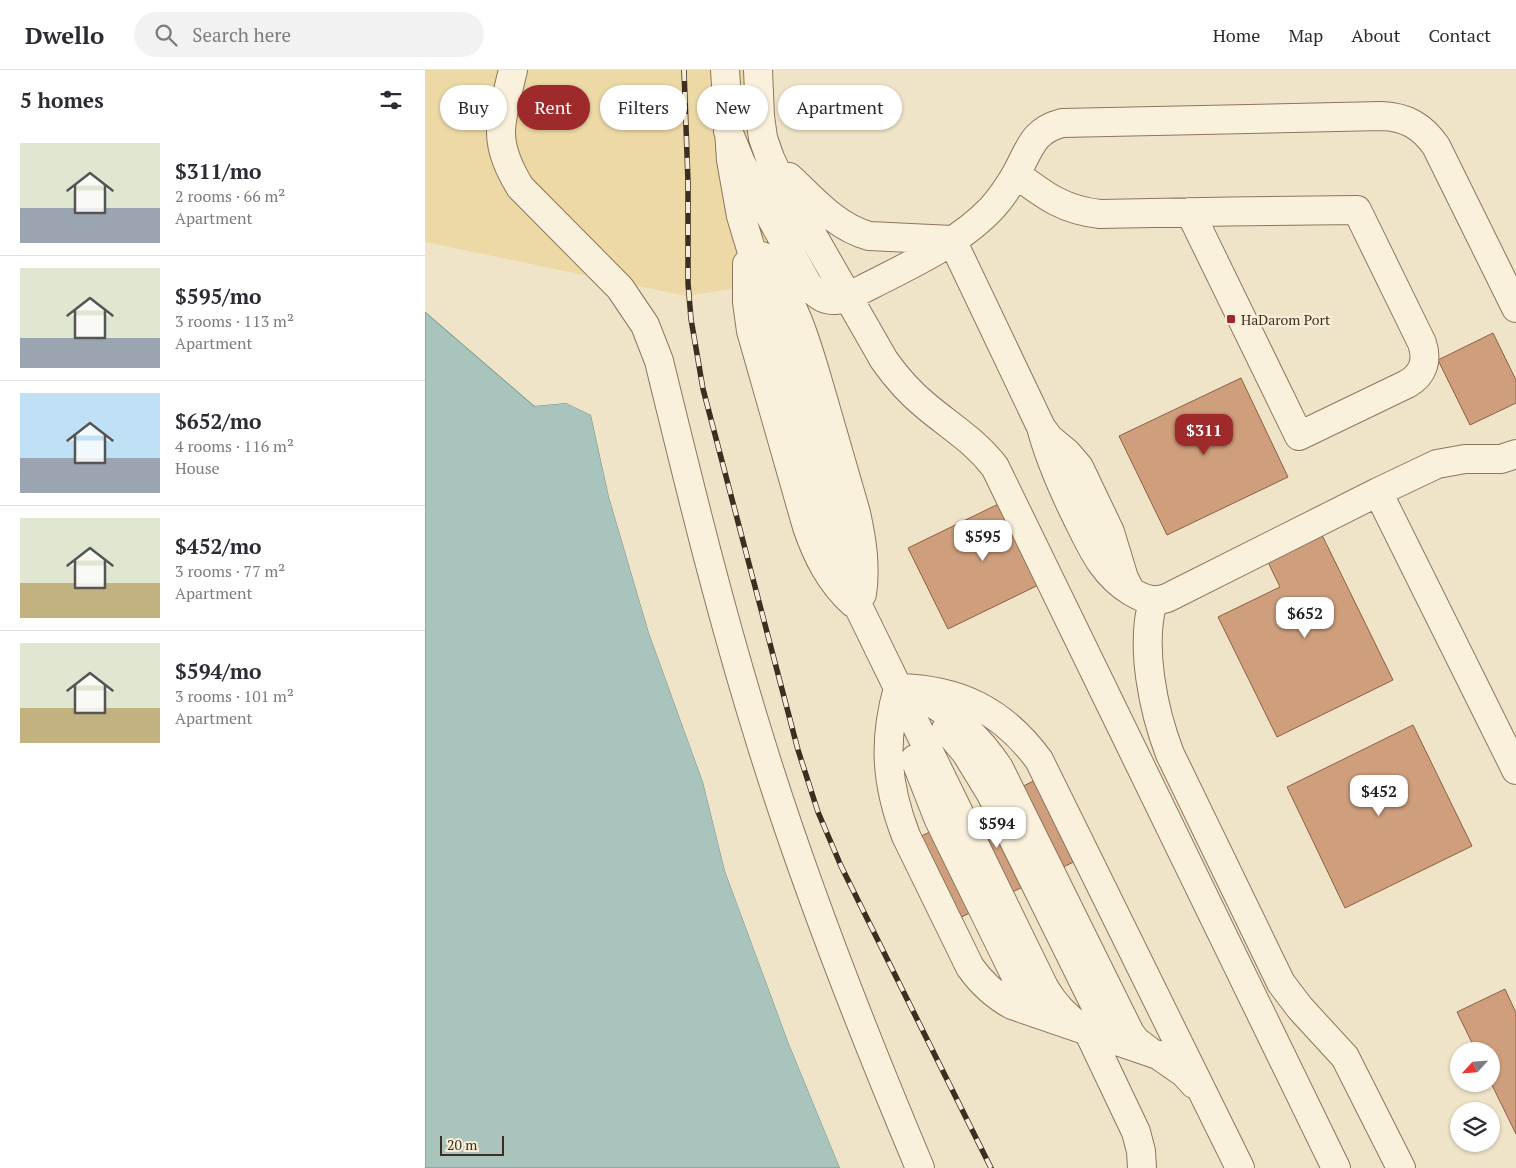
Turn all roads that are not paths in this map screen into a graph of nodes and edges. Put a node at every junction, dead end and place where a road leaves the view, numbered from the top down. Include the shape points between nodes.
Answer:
1 (513, 70) edge
2 (725, 70) edge
3 (757, 70) edge
4 (728, 131) junction
5 (770, 158) junction
6 (1016, 174) junction
7 (1190, 212) junction
8 (952, 240) junction
9 (847, 296) junction
10 (1516, 308) edge
11 (1516, 454) edge
12 (1378, 492) junction
13 (1145, 598) junction
14 (897, 688) junction
15 (1516, 770) edge
16 (1043, 1015) junction
17 (1101, 1035) junction
18 (1158, 1055) junction
19 (1183, 1073) junction
20 (1210, 1107) junction
21 (919, 1168) edge
22 (1142, 1168) edge
23 (1240, 1168) edge
24 (1336, 1168) edge
25 (1401, 1168) edge

1 - 21 street via 501,131 511,173 520,187 621,288 653,343 701,537 760,742 838,964
2 - 4 street
3 - 5 street via 763,138
4 - 9 street via 741,163 807,283 827,300
4 - 14 street via 735,189 749,242 859,610
5 - 8 street via 835,220 857,233 877,237
5 - 9 street
6 - 7 street via 1050,199 1074,210 1100,214
6 - 8 street via 991,209
6 - 10 street via 1038,135 1062,122 1403,118 1422,129 1436,146
7 - 7 street via 1299,436 1407,384 1420,374 1425,359 1422,343 1357,210
8 - 9 street via 920,260
8 - 13 street via 1041,427 1051,462 1095,555 1112,577
9 - 24 street via 897,378 924,405 971,440 995,467
11 - 12 street via 1501,459 1465,459 1437,464
12 - 13 street via 1167,598
12 - 15 street
13 - 25 street via 1156,709 1169,754 1281,983 1345,1057
14 - 16 street via 915,758 939,820 1017,979
14 - 16 street via 889,726 888,766 891,790 906,836 978,979 999,998
14 - 17 street via 925,721 958,772 1071,1000
14 - 18 street via 941,708 961,722 988,751 1009,785 1130,1033 1146,1049
14 - 19 street via 935,695 970,712 987,725 1016,758 1158,1045
14 - 20 street via 936,691 973,703 1016,732 1039,760
16 - 17 street
17 - 18 street
17 - 22 street via 1136,1132
18 - 19 street
19 - 20 street
20 - 23 street

